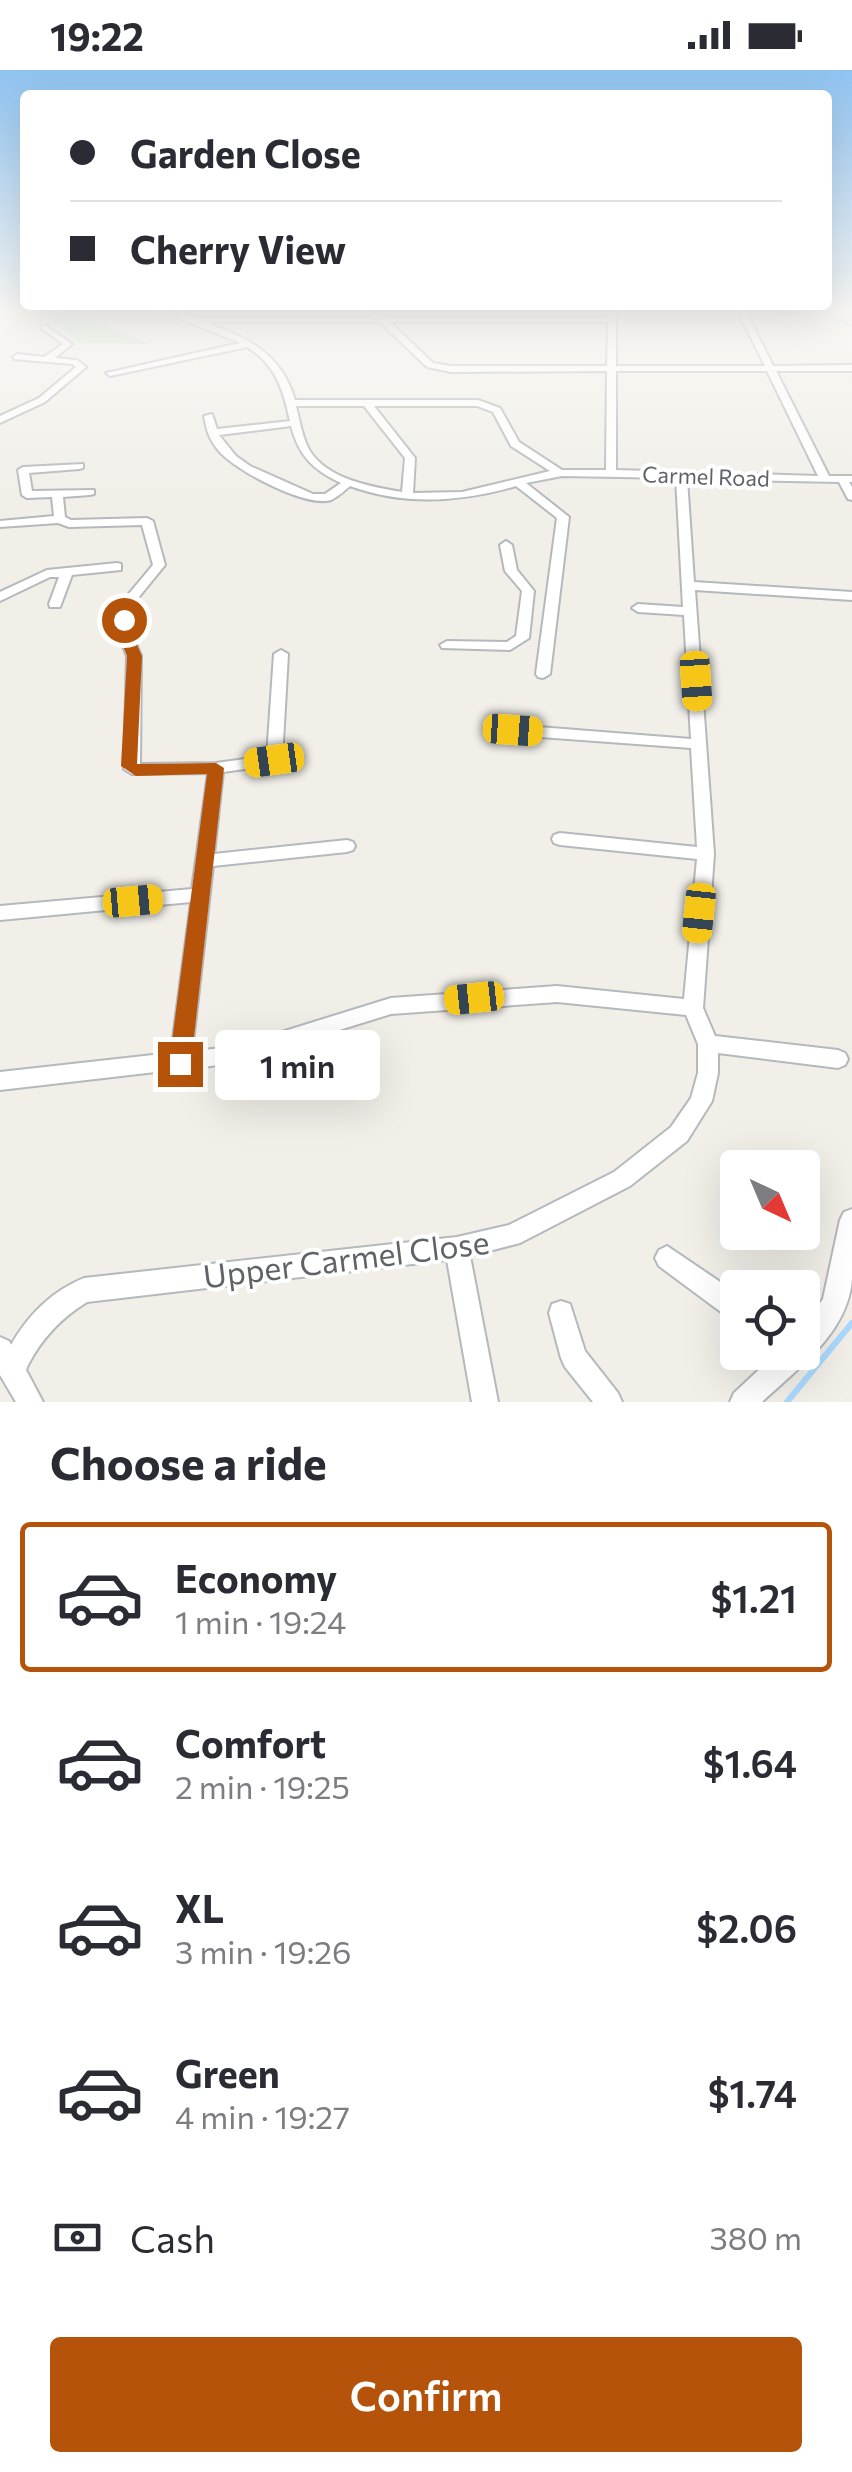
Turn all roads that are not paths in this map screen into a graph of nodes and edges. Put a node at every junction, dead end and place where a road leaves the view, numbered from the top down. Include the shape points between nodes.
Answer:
1 (75, 373) edge
2 (279, 373) edge
3 (610, 373) edge
4 (774, 373) edge
5 (366, 402) junction
6 (291, 403) junction
7 (209, 416) dead end
8 (0, 420) edge
9 (295, 424) junction
10 (210, 433) junction
11 (79, 466) dead end
12 (560, 473) junction
13 (611, 474) junction
14 (681, 475) junction
15 (825, 479) junction
16 (847, 479) edge
17 (349, 482) junction
18 (518, 482) junction
19 (90, 492) dead end
20 (57, 494) junction
21 (407, 495) junction
22 (852, 497) edge
23 (60, 519) junction
24 (0, 524) edge
25 (506, 545) dead end
26 (117, 567) dead end
27 (67, 571) junction
28 (692, 586) junction
29 (852, 596) edge
30 (0, 597) edge
31 (55, 604) dead end
32 (638, 608) dead end
33 (690, 611) junction
34 (526, 618) junction
35 (550, 620) junction
36 (448, 645) dead end
37 (282, 654) dead end
38 (544, 674) dead end
39 (513, 730) dead end
40 (700, 744) junction
41 (216, 768) junction
42 (560, 840) dead end
43 (347, 846) dead end
44 (706, 854) junction
45 (204, 861) junction
46 (200, 894) junction
47 (0, 914) edge
48 (693, 1008) junction
49 (708, 1044) junction
50 (838, 1059) dead end
51 (180, 1064) junction
52 (0, 1080) edge
53 (852, 1220) edge
54 (457, 1248) junction
55 (666, 1258) dead end
56 (720, 1296) edge
57 (560, 1313) dead end
58 (820, 1332) edge
59 (6, 1360) edge
60 (778, 1370) edge
61 (30, 1402) edge
62 (485, 1402) edge
63 (609, 1402) edge
64 (743, 1402) edge

1 - 8 street via 42,400
2 - 6 street
3 - 13 street
4 - 15 street
5 - 6 street
5 - 12 street via 490,406 516,444
5 - 21 street via 410,458
6 - 9 street
7 - 10 street
9 - 10 street
9 - 17 street via 314,464
10 - 17 street via 233,460 311,497 328,497
11 - 20 street via 24,470 27,495
12 - 13 street, Carmel Road
12 - 18 street, Carmel Road
13 - 14 street, Carmel Road
14 - 15 street, Carmel Road
14 - 28 street
15 - 16 street, Carmel Road
16 - 22 street
17 - 21 street, Carmel Road
18 - 21 street, Carmel Road via 463,495
18 - 35 street via 563,517
19 - 20 street
20 - 23 street
23 - 24 street
23 - 41 street via 147,522 159,565 125,612 123,629 134,656 129,766
25 - 34 street via 510,571 528,591
26 - 27 street
27 - 30 street
27 - 31 street
28 - 29 street
28 - 33 street
32 - 33 street
33 - 40 street
34 - 35 street
34 - 36 street via 514,645
35 - 38 street
37 - 41 street via 276,758
39 - 40 street
40 - 44 street
41 - 45 street
42 - 44 street
43 - 45 street
44 - 48 street
45 - 46 street
46 - 47 street
46 - 51 street
48 - 49 street
48 - 51 street via 557,994 391,1006 233,1056
49 - 50 street
49 - 54 street, Upper Carmel Close via 708,1072 694,1117 656,1156 512,1236
51 - 52 street
53 - 58 street via 834,1312
54 - 59 street, Upper Carmel Close via 84,1290 46,1315
54 - 62 street
55 - 56 street
57 - 63 street via 574,1358
59 - 61 street
60 - 64 street

